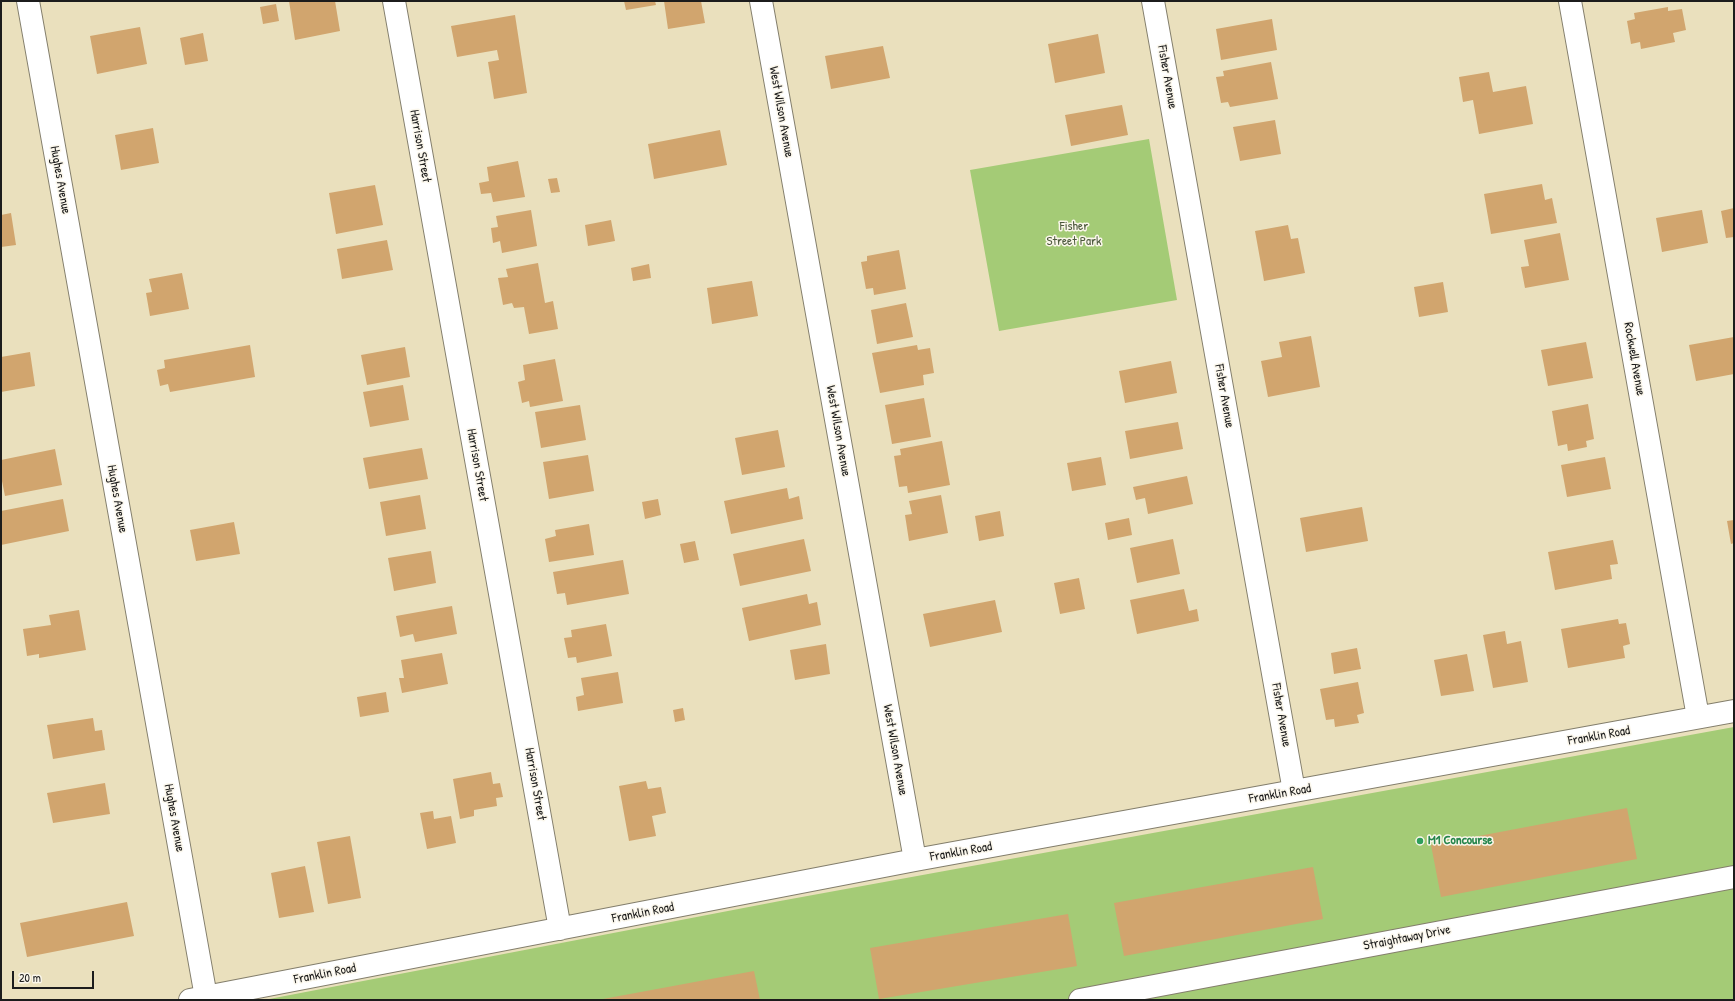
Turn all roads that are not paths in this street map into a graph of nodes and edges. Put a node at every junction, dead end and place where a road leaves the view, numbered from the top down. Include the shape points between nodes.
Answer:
1 (28, 1) edge
2 (394, 1) edge
3 (762, 1) edge
4 (1153, 1) edge
5 (1570, 1) edge
6 (1734, 711) edge
7 (1698, 717) junction
8 (1294, 791) junction
9 (915, 860) junction
10 (1734, 877) edge
11 (560, 929) junction
12 (198, 998) edge
13 (1080, 1000) edge

1 - 12 street, Hughes Avenue
2 - 11 street, Harrison Street
3 - 9 street, West Wilson Avenue
4 - 8 street, Fisher Avenue
5 - 7 street, Rockwell Avenue
6 - 7 street, Franklin Road
7 - 8 street, Franklin Road
8 - 9 street, Franklin Road
9 - 11 street, Franklin Road
10 - 13 street, Straightaway Drive
11 - 12 street, Franklin Road

